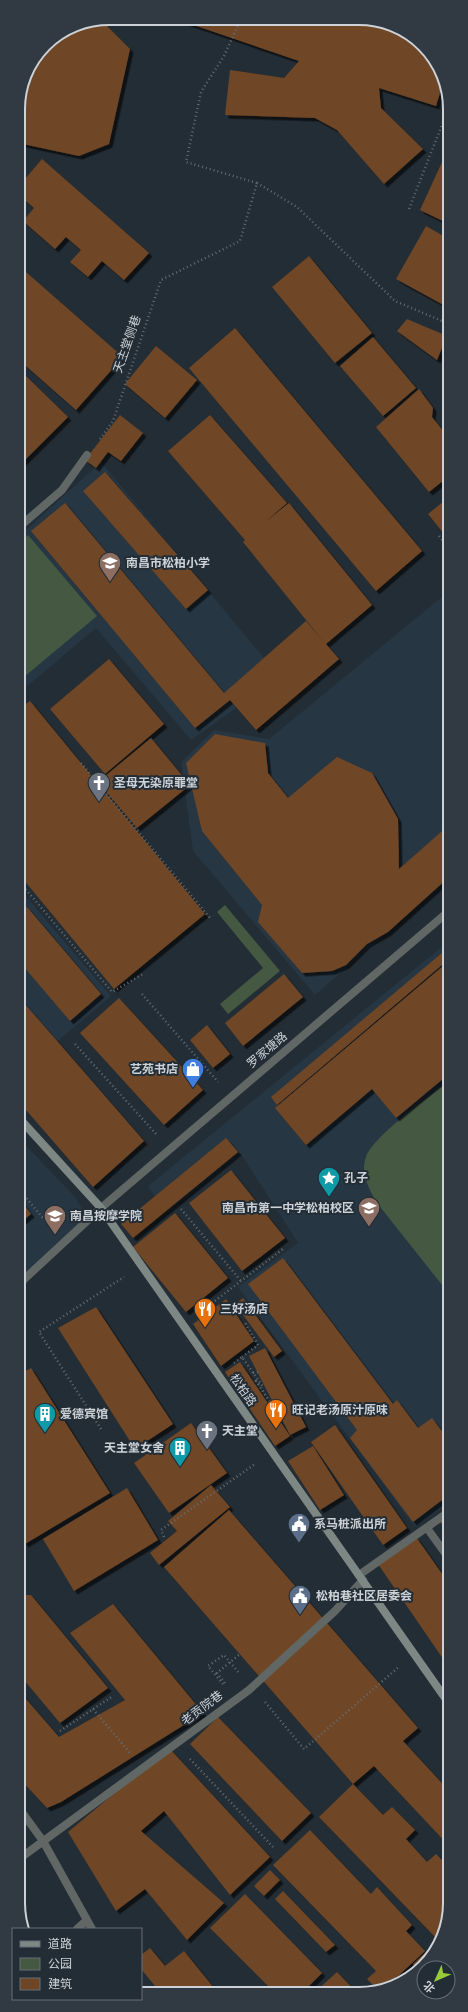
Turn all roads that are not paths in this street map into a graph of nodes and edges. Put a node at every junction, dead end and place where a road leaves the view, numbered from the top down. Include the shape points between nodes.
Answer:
1 (87, 455) road end
2 (25, 522) edge
3 (443, 917) edge
4 (25, 1126) edge
5 (101, 1208) junction
6 (25, 1278) edge
7 (443, 1516) edge
8 (427, 1528) junction
9 (443, 1550) edge
10 (361, 1578) junction
11 (443, 1695) edge
12 (25, 1816) edge
13 (43, 1841) junction
14 (25, 1854) edge
15 (87, 1920) junction
16 (78, 1928) edge
17 (91, 1928) edge

1 - 2 street via 62,490
3 - 5 street, 罗家塘路
4 - 5 street, 松柏路
5 - 6 street, 罗家塘路
5 - 10 street, 松柏路
7 - 8 street, 老贡院巷
8 - 9 street
8 - 10 street, 老贡院巷
10 - 11 street, 松柏路
10 - 13 street, 老贡院巷 via 335,1611 249,1690
12 - 13 street
13 - 14 street, 老贡院巷
13 - 15 street
15 - 16 street
15 - 17 street

